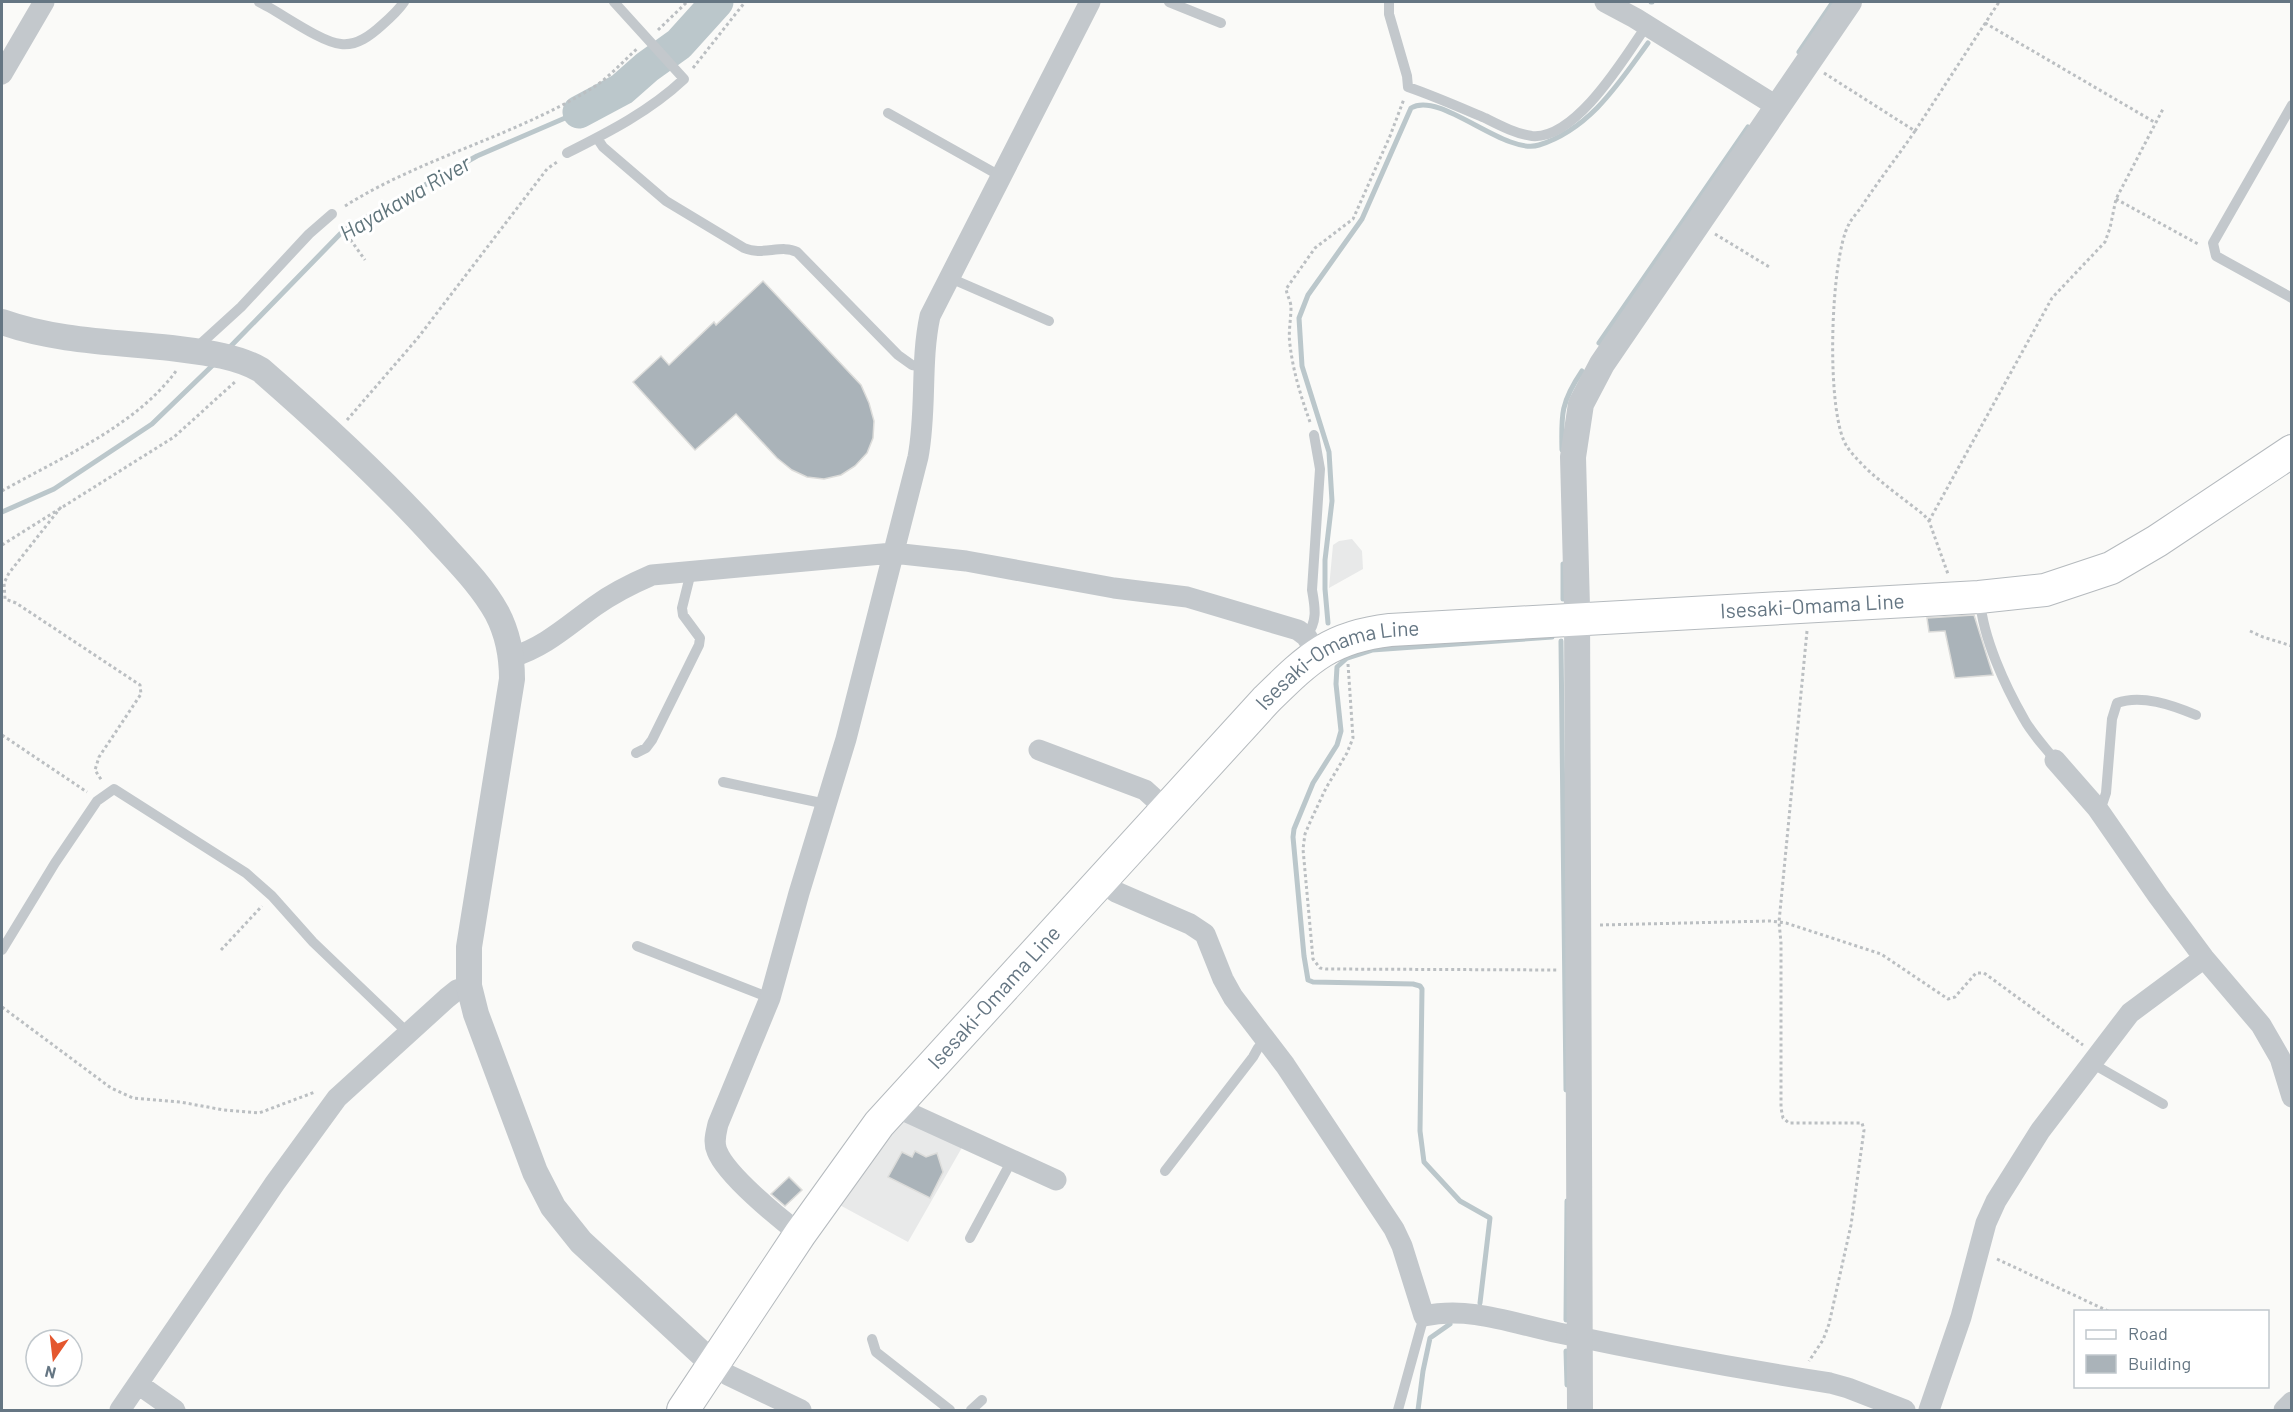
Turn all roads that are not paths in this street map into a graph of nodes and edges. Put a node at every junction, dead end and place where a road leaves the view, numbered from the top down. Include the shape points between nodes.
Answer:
1 (44, 2) edge
2 (259, 2) edge
3 (404, 2) edge
4 (614, 2) edge
5 (1090, 2) edge
6 (1169, 2) edge
7 (1389, 2) edge
8 (1605, 2) edge
9 (1849, 2) edge
10 (1221, 23) dead end
11 (1647, 25) junction
12 (2, 74) edge
13 (2292, 105) edge
14 (1778, 107) junction
15 (888, 112) dead end
16 (597, 138) junction
17 (567, 153) road end
18 (1002, 177) junction
19 (335, 217) road end
20 (950, 278) junction
21 (2292, 298) edge
22 (1049, 321) dead end
23 (2, 322) edge
24 (197, 351) junction
25 (924, 367) junction
26 (1314, 435) road end
27 (2292, 451) edge
28 (893, 553) junction
29 (692, 572) junction
30 (1967, 598) junction
31 (1577, 620) junction
32 (1312, 644) junction
33 (512, 657) junction
34 (2196, 715) dead end
35 (1039, 750) dead end
36 (636, 753) dead end
37 (2055, 760) joint
38 (723, 782) dead end
39 (826, 804) junction
40 (2097, 808) junction
41 (1167, 810) junction
42 (1101, 882) junction
43 (637, 946) dead end
44 (2, 950) edge
45 (2204, 958) junction
46 (469, 986) junction
47 (770, 998) junction
48 (407, 1032) junction
49 (1265, 1040) junction
50 (2095, 1060) junction
51 (2292, 1097) edge
52 (898, 1102) junction
53 (2163, 1104) dead end
54 (1012, 1160) junction
55 (1166, 1171) dead end
56 (1056, 1180) dead end
57 (800, 1234) junction
58 (970, 1238) dead end
59 (1424, 1316) junction
60 (1579, 1337) junction
61 (872, 1339) dead end
62 (713, 1364) junction
63 (138, 1384) junction
64 (982, 1400) dead end
65 (2292, 1402) edge
66 (120, 1410) edge
67 (175, 1410) edge
68 (683, 1410) edge
69 (801, 1410) edge
70 (950, 1410) edge
71 (971, 1410) edge
72 (1398, 1410) edge
73 (1580, 1410) edge
74 (1905, 1410) edge
75 (1929, 1410) edge
76 (2284, 1410) edge

1 - 12 street
2 - 3 lane via 342,44 360,41 374,33
4 - 16 lane via 684,79 636,117
5 - 18 street
6 - 10 lane
7 - 11 lane via 1408,87 1531,136 1544,135 1568,122 1594,99
8 - 11 street
9 - 14 street
11 - 14 street
13 - 21 lane via 2213,243 2216,256
14 - 31 street via 1602,364 1581,404 1573,457
15 - 18 lane
16 - 17 lane
16 - 25 lane via 666,201 744,248 756,253 789,249 797,252 898,355 912,365
18 - 20 street
19 - 24 lane via 309,234
20 - 22 lane
20 - 25 street via 930,316
23 - 24 street via 34,333
24 - 33 street via 261,370 334,434 414,513 485,594 506,634
25 - 28 street via 923,431
26 - 32 lane via 1320,469
27 - 30 main road, Isesaki-Omama Line via 2111,568 2045,590
28 - 29 street
28 - 32 street via 1187,597 1298,630
28 - 39 street
29 - 33 street via 652,575 625,586 546,643
29 - 36 lane via 682,608 700,638 699,645 652,740
30 - 31 main road, Isesaki-Omama Line
30 - 37 lane via 1983,619 2007,685 2025,720
31 - 32 main road, Isesaki-Omama Line via 1390,630
31 - 60 street
32 - 41 main road, Isesaki-Omama Line via 1297,669
33 - 46 street via 510,703 468,947
34 - 40 lane via 2129,698 2117,703 2112,719 2106,793
35 - 41 street via 1145,790
37 - 40 street
38 - 39 lane
39 - 47 street
40 - 45 street
41 - 42 main road, Isesaki-Omama Line
42 - 49 street via 1205,934 1233,997
42 - 52 main road, Isesaki-Omama Line
43 - 47 lane
44 - 48 lane via 97,801 114,789 246,873
45 - 50 street via 2130,1013
45 - 51 street via 2261,1025 2280,1058
46 - 48 street via 457,990
46 - 62 street via 535,1172 553,1207 581,1242
47 - 57 street via 714,1140 723,1163
48 - 63 street via 337,1098
49 - 55 lane
49 - 59 street via 1394,1229
50 - 53 lane
50 - 75 street via 2040,1131 1996,1201
52 - 54 street via 909,1113
52 - 57 main road, Isesaki-Omama Line via 868,1137
54 - 56 street
54 - 58 lane
57 - 62 main road, Isesaki-Omama Line
59 - 60 street via 1450,1312 1480,1314
59 - 72 lane
60 - 73 street
60 - 74 street via 1848,1388
61 - 70 lane via 876,1352
62 - 68 main road, Isesaki-Omama Line
62 - 69 street
63 - 66 street
63 - 67 street
64 - 71 lane
65 - 76 street

